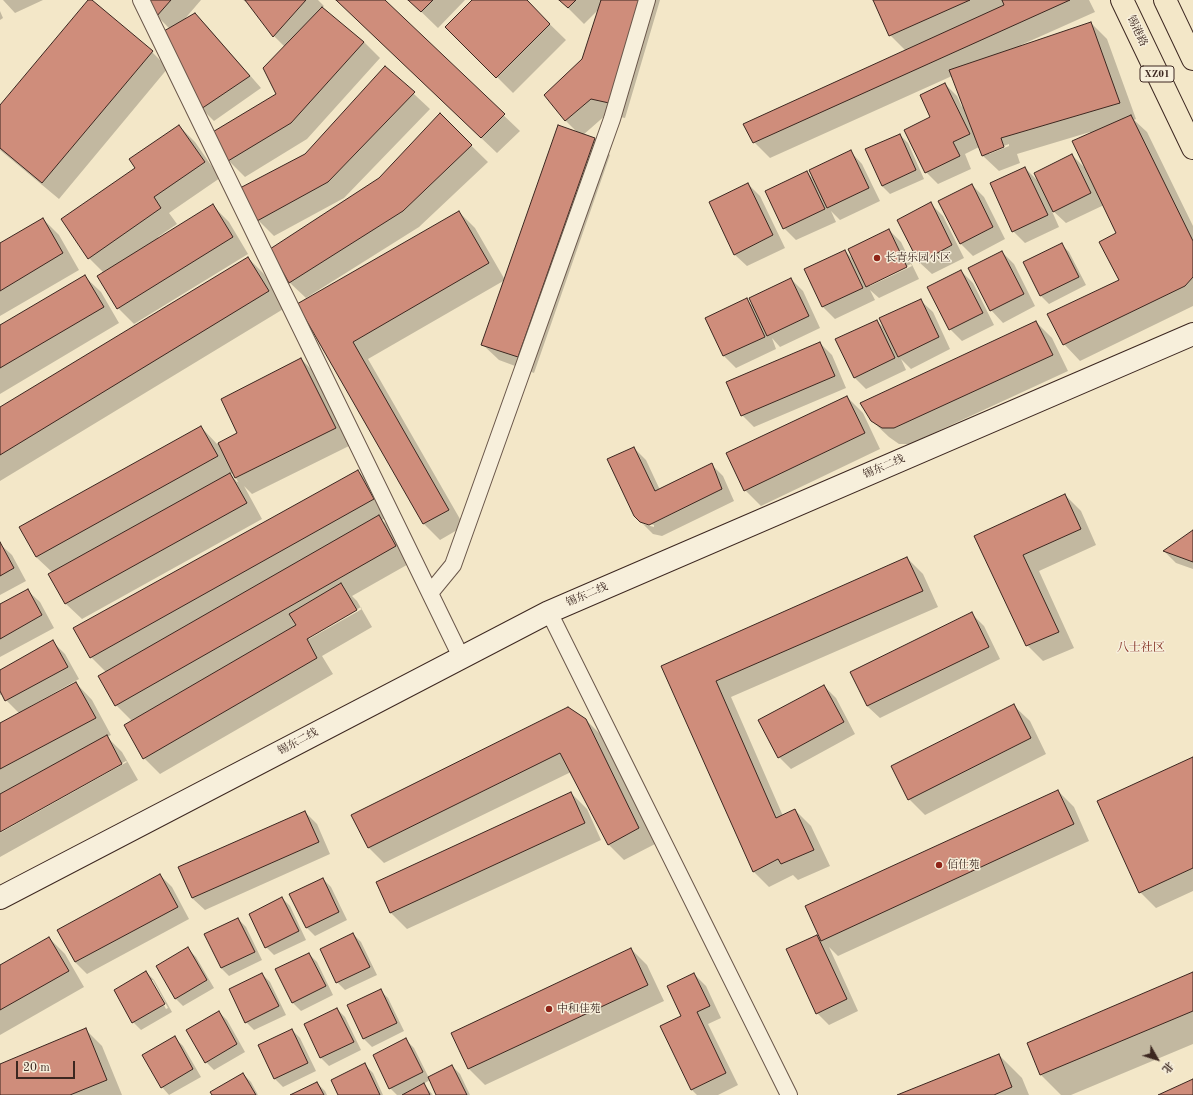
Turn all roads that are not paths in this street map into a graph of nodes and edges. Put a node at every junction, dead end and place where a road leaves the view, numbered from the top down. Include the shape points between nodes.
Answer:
1 (141, 0) edge
2 (647, 0) edge
3 (1122, 0) edge
4 (1165, 0) edge
5 (1193, 59) edge
6 (1193, 148) edge
7 (1193, 334) edge
8 (430, 593) junction
9 (549, 612) junction
10 (461, 657) junction
11 (0, 898) edge
12 (789, 1095) edge

1 - 8 street
2 - 8 street via 612,119 453,565
3 - 6 main road, 锡港路 / XZ01
4 - 5 main road
7 - 9 main road, 锡东二线
8 - 10 street
9 - 10 main road, 锡东二线
9 - 12 street
10 - 11 main road, 锡东二线

